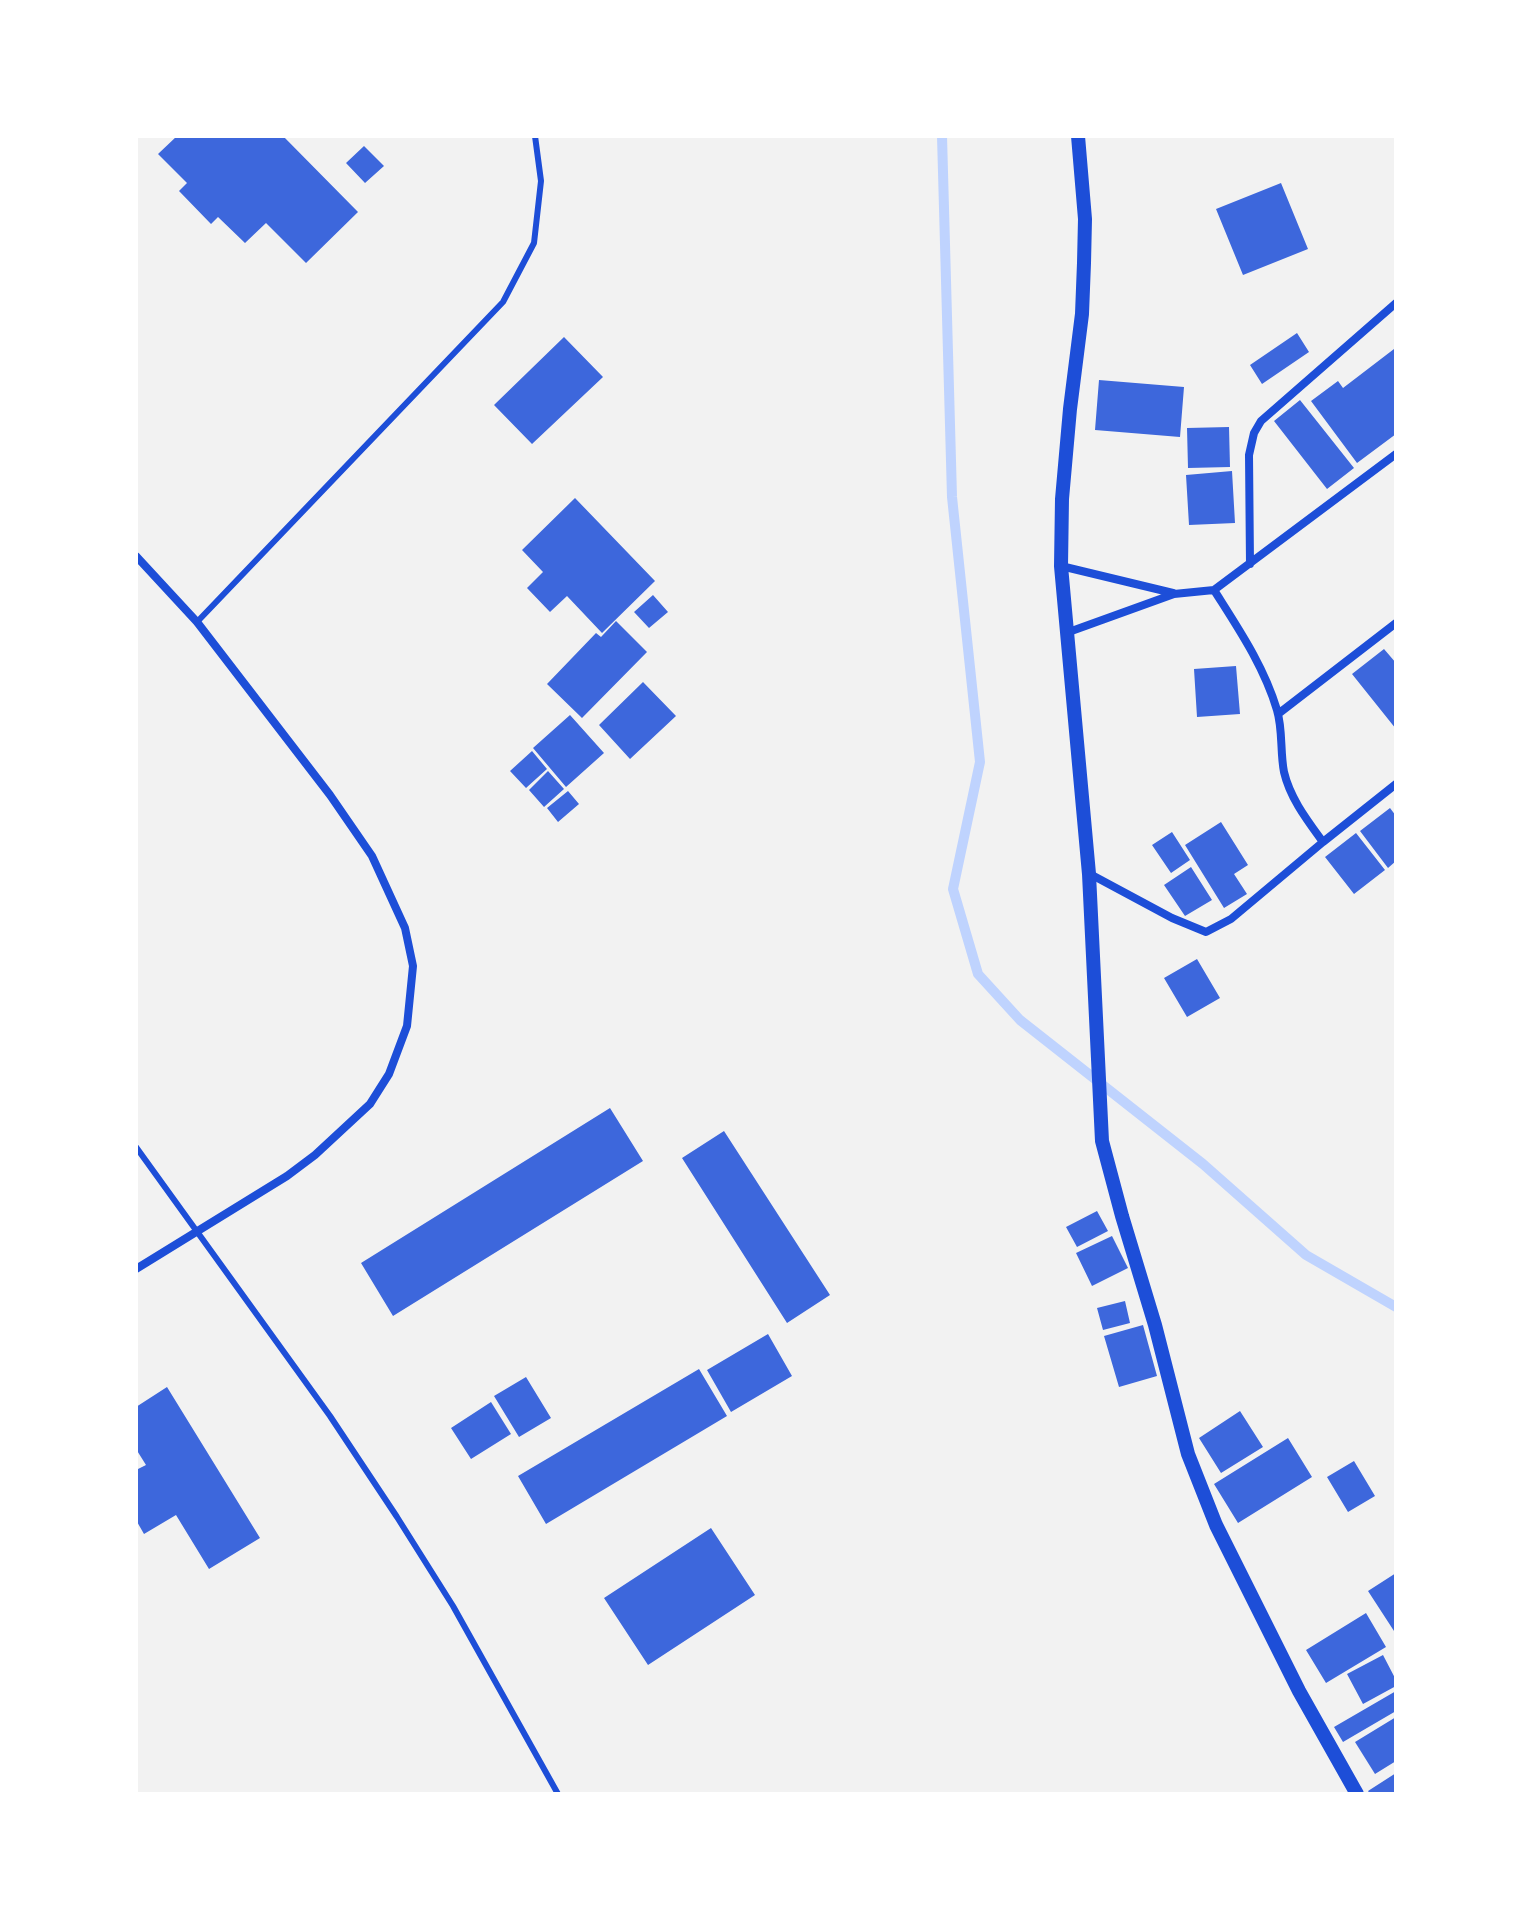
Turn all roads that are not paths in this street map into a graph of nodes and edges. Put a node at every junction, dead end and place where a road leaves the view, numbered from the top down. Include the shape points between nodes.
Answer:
1 (535, 136) edge
2 (1078, 136) edge
3 (1396, 303) edge
4 (1396, 454) edge
5 (136, 556) edge
6 (1250, 564) junction
7 (1061, 566) junction
8 (1214, 590) junction
9 (1174, 594) junction
10 (197, 622) junction
11 (1396, 623) edge
12 (1066, 633) junction
13 (1278, 714) junction
14 (1396, 784) edge
15 (1323, 842) junction
16 (1089, 874) junction
17 (136, 1147) edge
18 (196, 1232) junction
19 (136, 1269) edge
20 (558, 1794) edge
21 (1357, 1794) edge

1 - 10 lane via 541,181 534,243 503,302
2 - 7 street via 1085,219 1083,289 1063,484
3 - 6 street via 1261,421 1254,433 1249,455
4 - 6 street
5 - 10 street
6 - 8 street
7 - 9 street
7 - 12 street
8 - 9 street
8 - 13 street via 1249,645
9 - 12 street
10 - 18 street via 372,856 405,928 413,966 407,1026 389,1074 370,1104 287,1176
11 - 13 street
12 - 16 street
13 - 15 street via 1290,789
14 - 15 street
15 - 16 street via 1231,919 1206,932
16 - 21 street via 1102,1141 1188,1454 1216,1525 1278,1650
17 - 18 lane
18 - 19 street
18 - 20 lane via 397,1517

